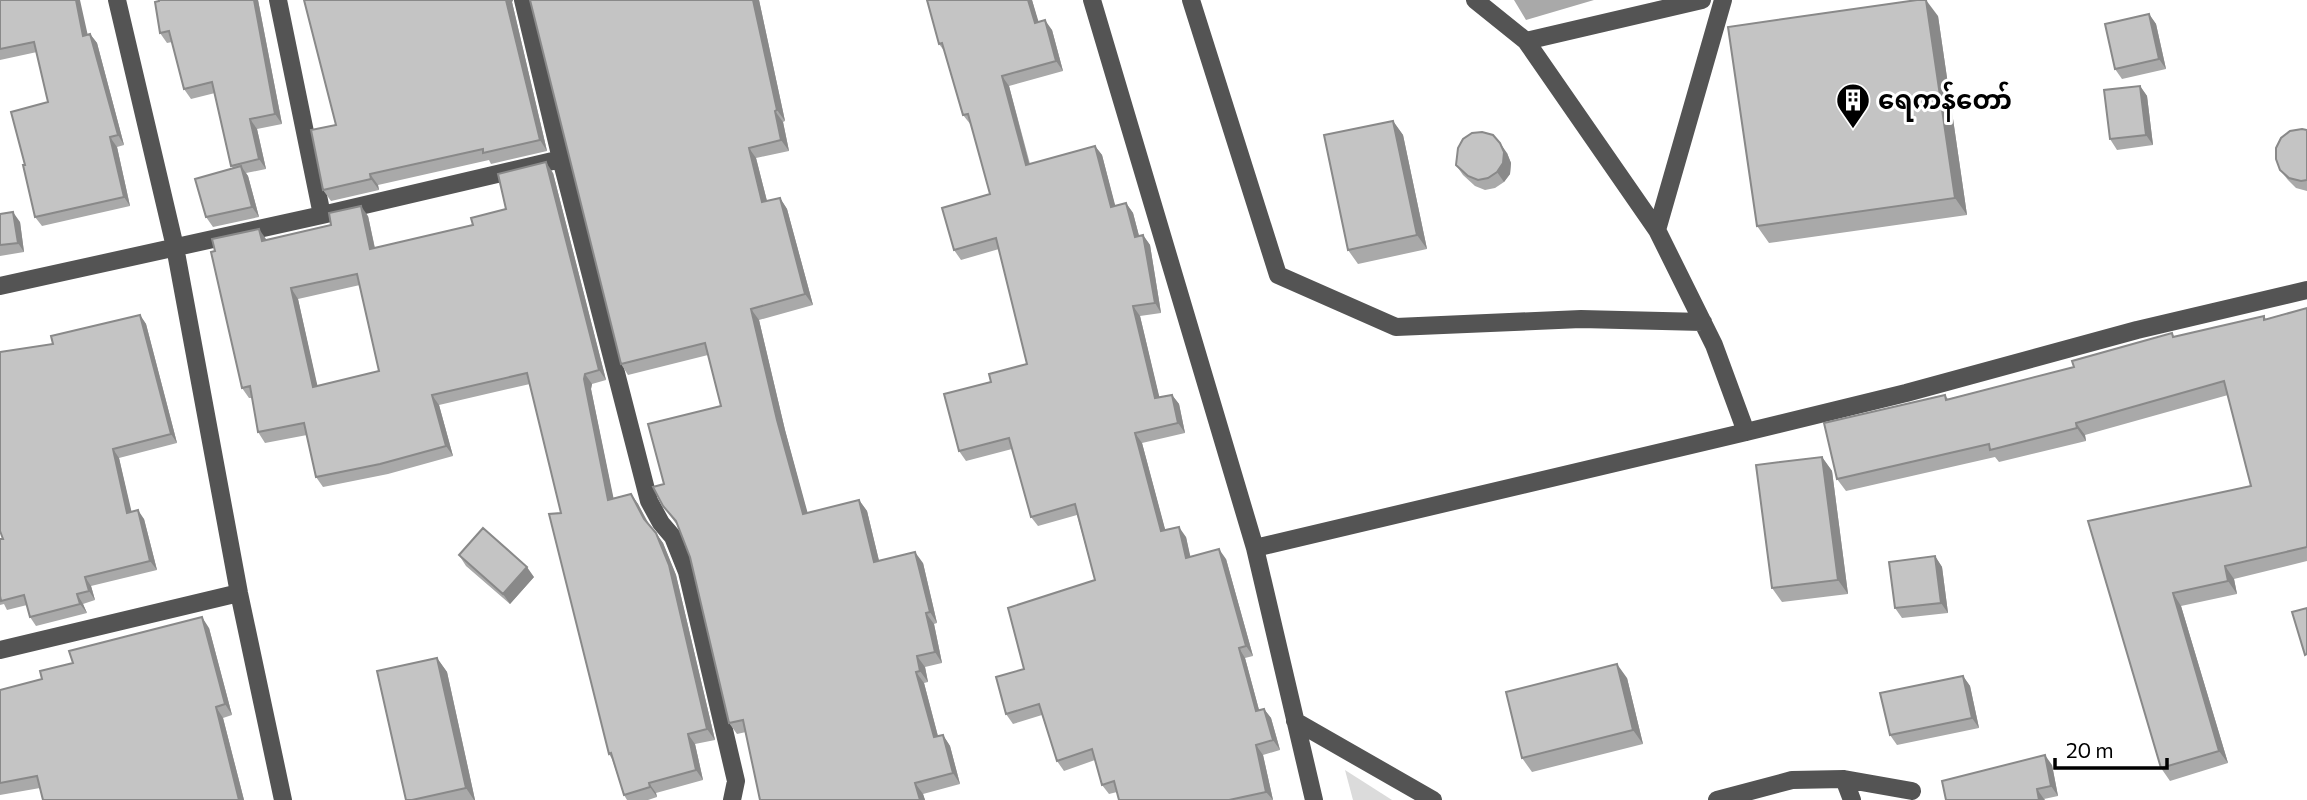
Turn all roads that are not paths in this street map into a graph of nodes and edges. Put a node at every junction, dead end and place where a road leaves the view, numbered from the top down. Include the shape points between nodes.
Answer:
1 (117, 0) edge
2 (278, 0) edge
3 (523, 0) edge
4 (1092, 0) edge
5 (1191, 0) edge
6 (1475, 0) edge
7 (1702, 0) edge
8 (1723, 0) edge
9 (1526, 41) junction
10 (561, 159) junction
11 (322, 215) junction
12 (1657, 230) junction
13 (175, 247) junction
14 (0, 286) edge
15 (2307, 290) edge
16 (1703, 322) junction
17 (1746, 432) junction
18 (1255, 548) junction
19 (239, 593) junction
20 (0, 650) edge
21 (1295, 721) junction
22 (1844, 779) junction
23 (1912, 791) dead end
24 (283, 800) edge
25 (732, 800) edge
26 (1314, 800) edge
27 (1433, 800) edge
28 (1717, 800) edge
29 (1852, 800) edge

1 - 13 street
2 - 11 street
3 - 10 street
4 - 18 street
5 - 16 street via 1278,275 1396,327 1581,319
6 - 9 street
7 - 9 street
8 - 12 street
9 - 12 street
10 - 11 street
10 - 25 street via 649,502 673,537 688,572 736,780
11 - 13 street
12 - 16 street
13 - 14 street
13 - 19 street
15 - 17 street
16 - 17 street
17 - 18 street
18 - 21 street
19 - 20 street
19 - 24 street
21 - 26 street
21 - 27 street
22 - 23 street
22 - 28 street via 1792,780
22 - 29 street

